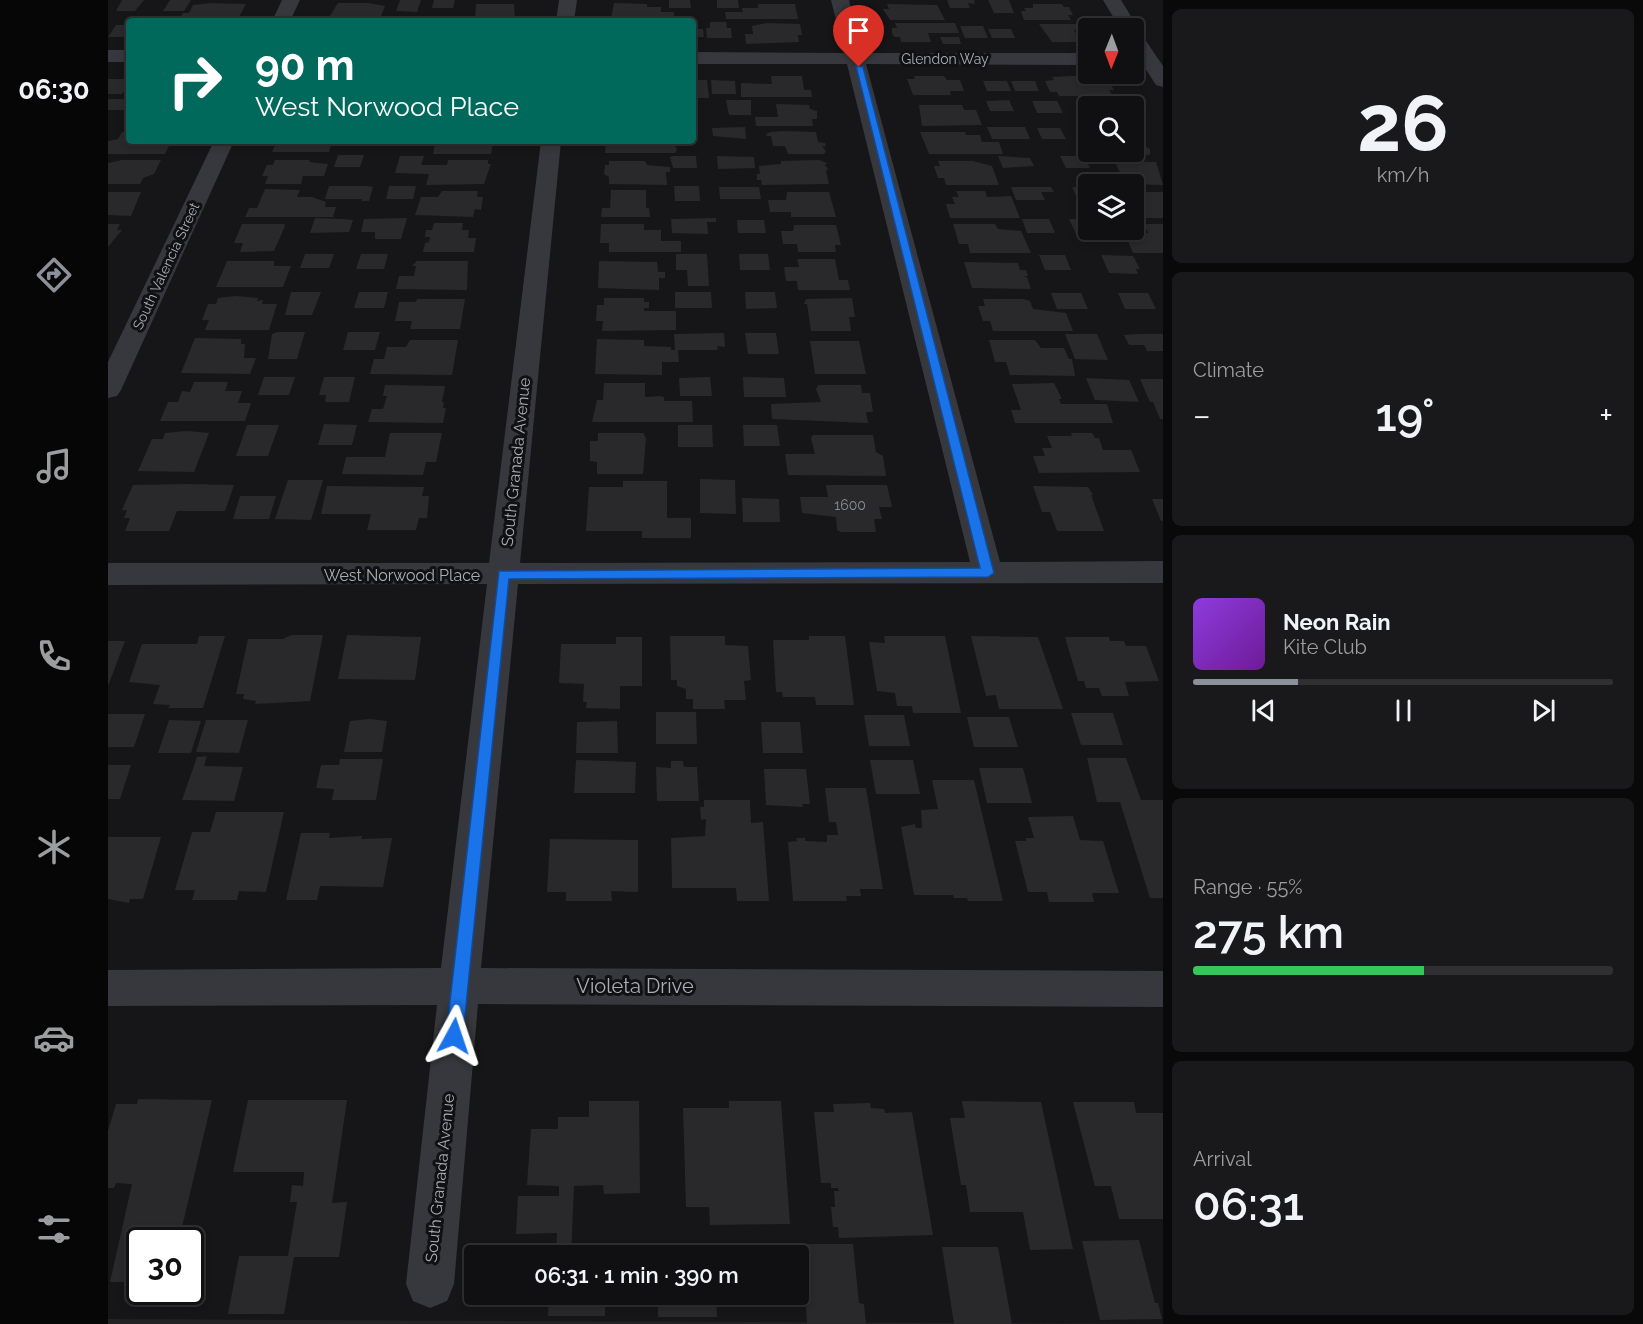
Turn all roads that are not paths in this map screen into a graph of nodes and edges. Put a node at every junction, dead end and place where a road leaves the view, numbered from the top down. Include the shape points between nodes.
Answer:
1 (291, 0) edge
2 (568, 0) edge
3 (840, 0) edge
4 (1112, 0) edge
5 (282, 18) edge
6 (566, 18) edge
7 (1123, 18) edge
8 (108, 56) edge
9 (126, 56) edge
10 (696, 58) edge
11 (856, 59) junction
12 (1078, 59) edge
13 (1149, 59) edge
14 (1163, 81) edge
15 (223, 144) edge
16 (551, 144) edge
17 (108, 390) edge
18 (1163, 572) edge
19 (988, 573) junction
20 (108, 574) edge
21 (503, 574) junction
22 (459, 987) junction
23 (108, 988) edge
24 (1163, 989) edge
25 (430, 1284) dead end

1 - 5 street
2 - 6 street
3 - 11 street
4 - 7 street
8 - 9 street
10 - 11 street, Glendon Way
11 - 12 street, Glendon Way
11 - 19 street
13 - 14 street
15 - 17 street, South Valencia Street
16 - 21 street, South Granada Avenue
18 - 19 street, West Norwood Place
19 - 21 street, West Norwood Place
20 - 21 street, West Norwood Place
21 - 22 street, South Granada Avenue
22 - 23 street, Violeta Drive
22 - 24 street, Violeta Drive
22 - 25 street, South Granada Avenue

